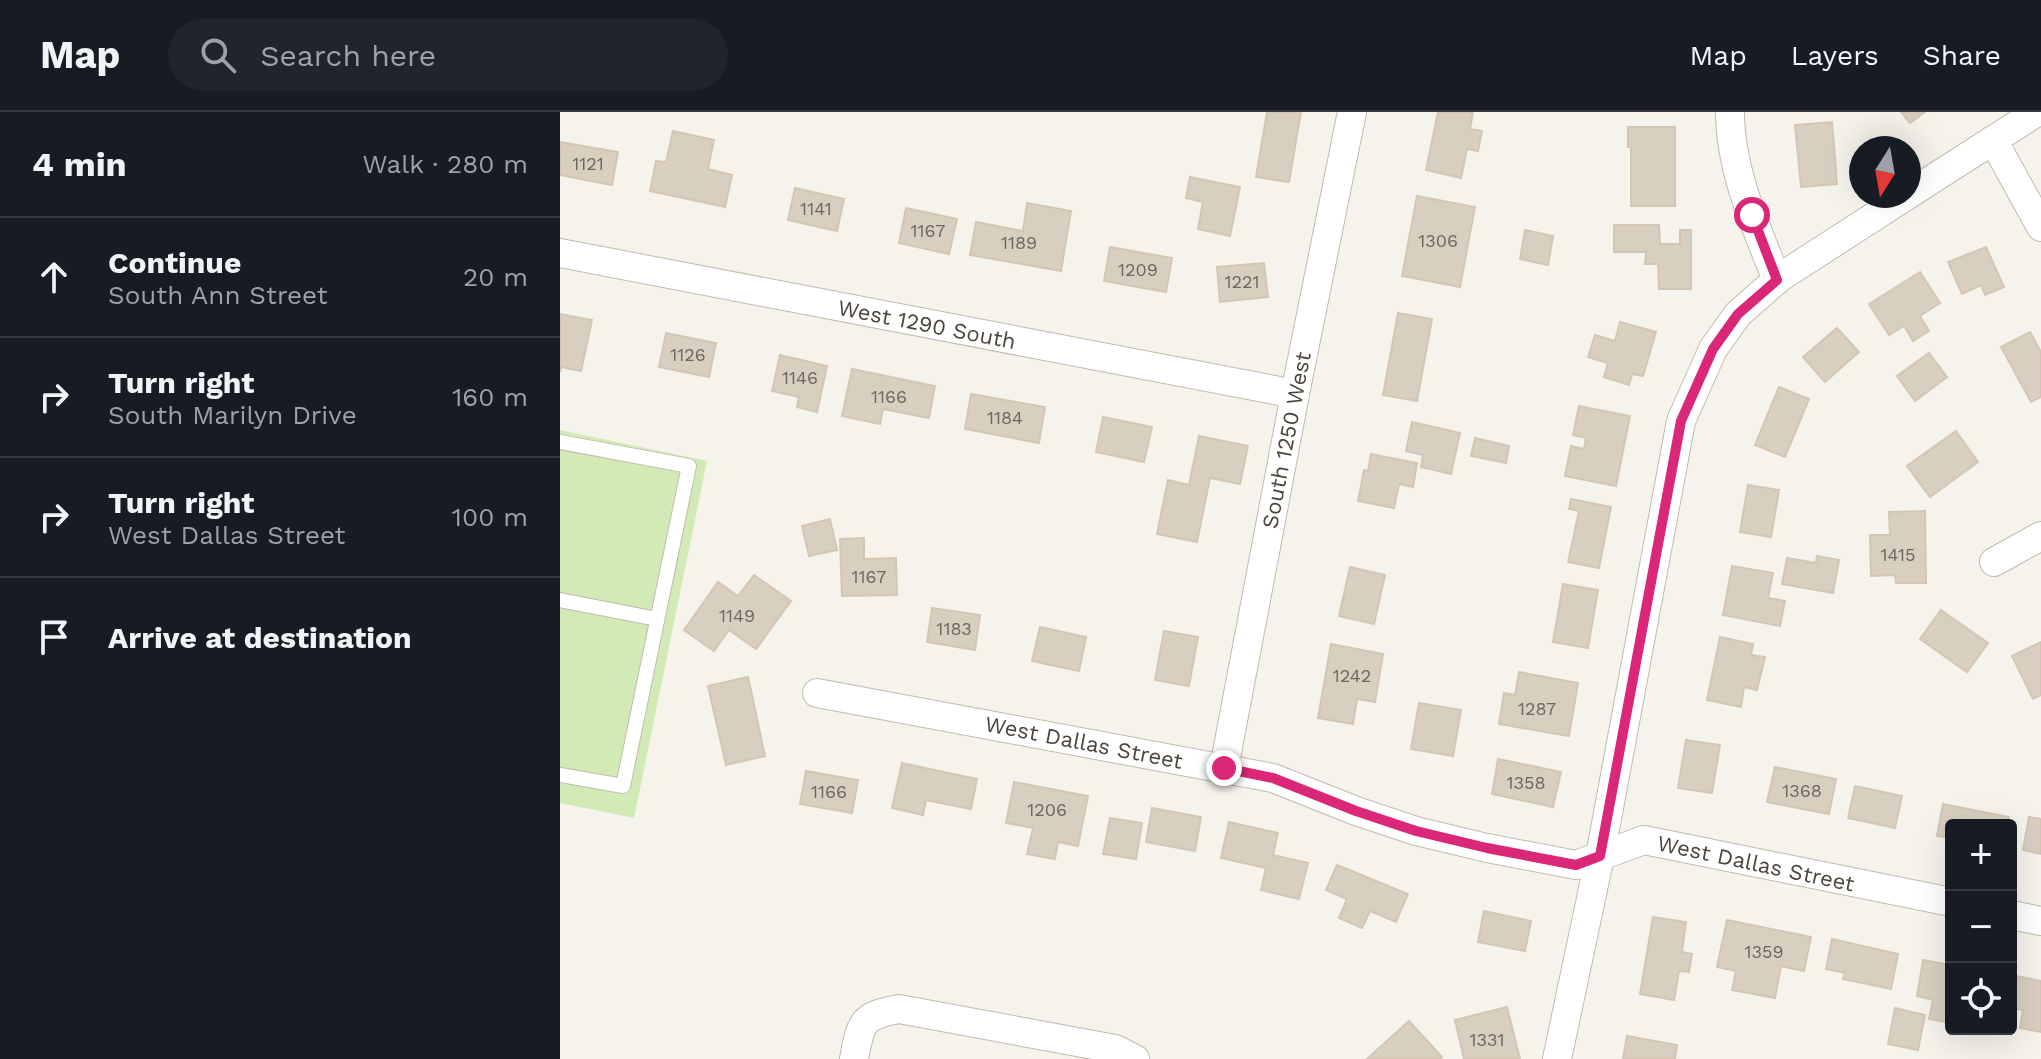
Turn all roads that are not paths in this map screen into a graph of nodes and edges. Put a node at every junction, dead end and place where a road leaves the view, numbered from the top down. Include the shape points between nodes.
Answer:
1 (1352, 112) edge
2 (1730, 112) edge
3 (2037, 112) edge
4 (1993, 140) junction
5 (1921, 187) edge
6 (1888, 208) edge
7 (2041, 227) edge
8 (560, 253) edge
9 (1777, 280) junction
10 (1295, 394) junction
11 (560, 442) edge
12 (2041, 536) edge
13 (1994, 562) dead end
14 (560, 600) edge
15 (657, 619) junction
16 (817, 693) dead end
17 (1224, 768) junction
18 (560, 775) edge
19 (1600, 856) junction
20 (1945, 901) edge
21 (2017, 916) edge
22 (2041, 921) edge
23 (854, 1059) edge
24 (1135, 1059) edge
25 (1557, 1059) edge

1 - 10 street, South 1250 West
2 - 9 street via 1734,156
3 - 4 street
4 - 5 street
4 - 7 street
6 - 9 street
8 - 10 street, West 1290 South
9 - 19 street via 1738,314 1713,349 1681,421
10 - 17 street, South 1250 West
11 - 15 lane via 689,466
12 - 13 street
14 - 15 lane
15 - 18 lane via 623,786
16 - 17 street, West Dallas Street
17 - 19 street, West Dallas Street via 1273,778 1416,831 1487,848 1576,865
19 - 20 street, West Dallas Street via 1644,840
19 - 25 street
21 - 22 street
23 - 24 street via 860,1030 874,1014 899,1009 1115,1049

